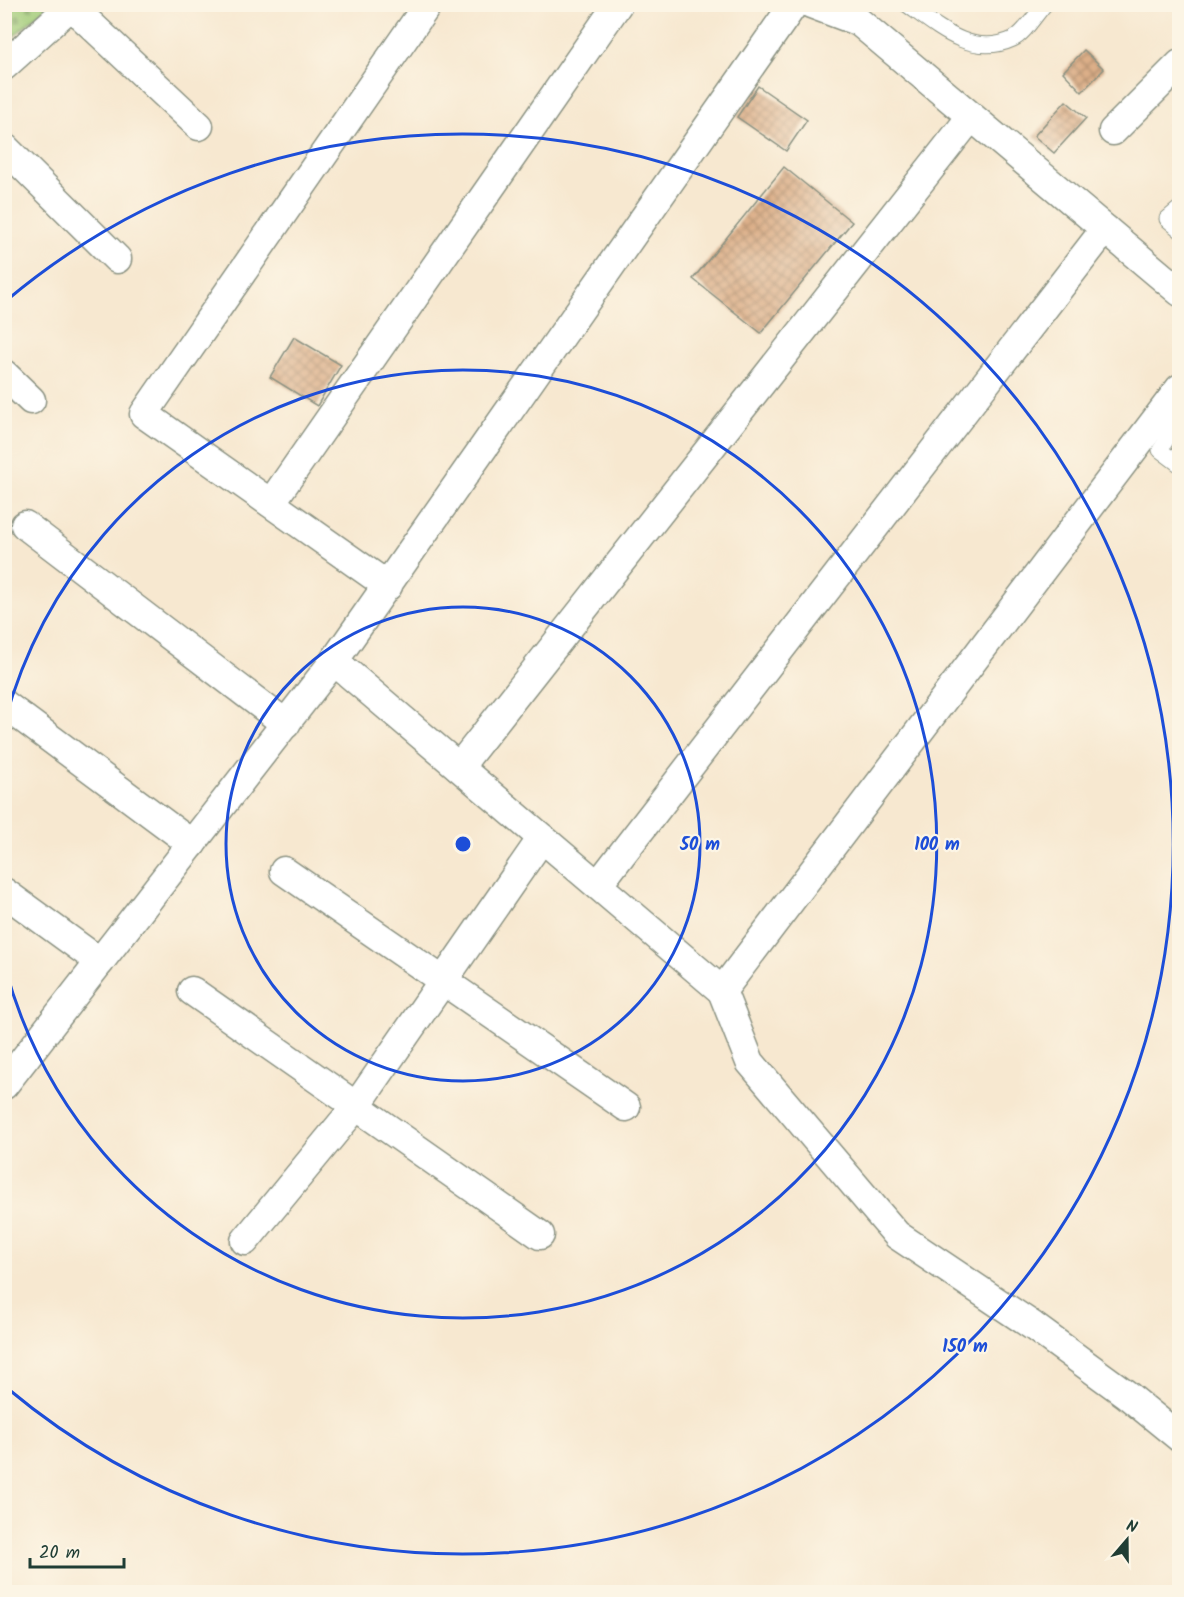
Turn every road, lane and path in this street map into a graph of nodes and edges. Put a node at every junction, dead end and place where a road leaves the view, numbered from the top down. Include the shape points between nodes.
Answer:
1 (428, 4) edge
2 (618, 4) edge
3 (795, 4) edge
4 (811, 4) edge
5 (906, 4) edge
6 (1045, 4) edge
7 (72, 5) edge
8 (1179, 64) edge
9 (4, 66) edge
10 (971, 117) junction
11 (199, 126) dead end
12 (1113, 130) dead end
13 (4, 147) edge
14 (1179, 208) edge
15 (1105, 229) junction
16 (1179, 230) edge
17 (117, 259) dead end
18 (1179, 292) edge
19 (4, 374) edge
20 (1179, 388) edge
21 (31, 400) dead end
22 (1179, 419) edge
23 (1179, 465) edge
24 (271, 503) junction
25 (25, 525) dead end
26 (388, 586) junction
27 (334, 661) junction
28 (4, 704) edge
29 (286, 724) junction
30 (459, 767) junction
31 (542, 838) junction
32 (192, 844) junction
33 (284, 871) dead end
34 (598, 885) junction
35 (4, 892) edge
36 (100, 962) junction
37 (444, 980) junction
38 (192, 991) dead end
39 (722, 991) junction
40 (5, 1083) edge
41 (357, 1106) junction
42 (626, 1107) dead end
43 (540, 1235) dead end
44 (245, 1241) dead end
45 (1179, 1438) edge

1 - 24 street via 144,414
2 - 24 street
3 - 26 street
4 - 10 street via 859,22
5 - 6 lane via 952,37 987,46 1015,38
7 - 9 street
7 - 11 street
8 - 12 street
10 - 15 street
10 - 30 street
13 - 17 street
14 - 16 lane via 1167,219
15 - 18 street
15 - 34 street
19 - 21 street
20 - 39 street
22 - 23 lane via 1160,450
24 - 26 street
25 - 29 street
26 - 27 street
27 - 29 street
27 - 30 street
28 - 32 street
29 - 32 street
30 - 31 street
31 - 34 street
31 - 37 street
32 - 36 street
33 - 37 street
34 - 39 street
35 - 36 street
36 - 40 street
37 - 41 street
37 - 42 street
38 - 41 street
39 - 45 street via 750,1062 897,1235 1033,1326
41 - 43 street
41 - 44 street

